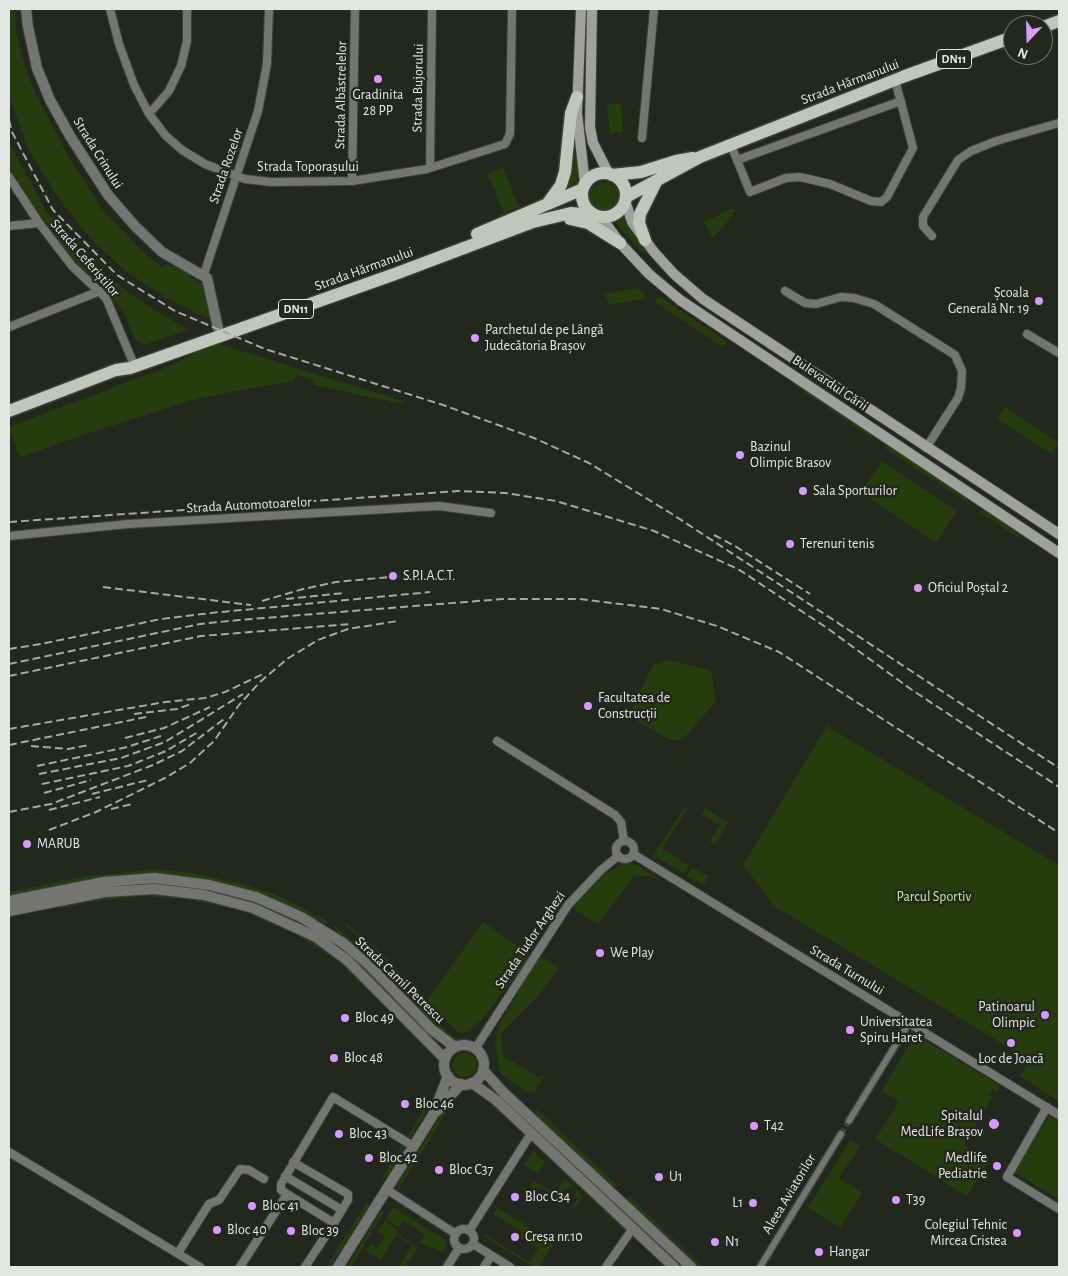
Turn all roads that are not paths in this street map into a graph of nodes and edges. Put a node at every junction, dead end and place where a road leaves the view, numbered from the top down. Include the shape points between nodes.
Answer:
1 (26, 9) edge
2 (110, 9) edge
3 (187, 9) edge
4 (269, 9) edge
5 (355, 9) edge
6 (432, 9) edge
7 (512, 9) edge
8 (581, 9) edge
9 (592, 9) edge
10 (654, 9) edge
11 (1003, 42) edge
12 (895, 80) junction
13 (577, 97) junction
14 (901, 101) junction
15 (149, 114) junction
16 (1059, 123) edge
17 (642, 138) dead end
18 (731, 145) junction
19 (700, 157) junction
20 (737, 160) junction
21 (430, 168) junction
22 (611, 174) junction
23 (238, 176) junction
24 (9, 177) edge
25 (658, 179) junction
26 (352, 181) junction
27 (584, 187) junction
28 (626, 198) junction
29 (538, 210) junction
30 (556, 216) junction
31 (598, 216) junction
32 (39, 223) junction
33 (9, 226) edge
34 (932, 236) dead end
35 (645, 240) junction
36 (620, 243) junction
37 (204, 274) junction
38 (100, 291) junction
39 (785, 291) dead end
40 (9, 327) edge
41 (218, 328) junction
42 (1027, 334) dead end
43 (1059, 353) edge
44 (132, 360) junction
45 (116, 370) junction
46 (9, 411) edge
47 (926, 448) junction
48 (491, 513) dead end
49 (1059, 534) edge
50 (9, 536) edge
51 (1059, 553) edge
52 (497, 741) dead end
53 (624, 841) junction
54 (633, 854) junction
55 (618, 856) junction
56 (9, 901) edge
57 (9, 911) edge
58 (909, 1023) junction
59 (455, 1047) junction
60 (475, 1049) junction
61 (445, 1059) junction
62 (483, 1070) junction
63 (448, 1076) junction
64 (472, 1082) junction
65 (460, 1084) junction
66 (1047, 1107) junction
67 (433, 1115) junction
68 (1059, 1115) edge
69 (849, 1121) tunnel mouth
70 (532, 1132) junction
71 (841, 1134) tunnel mouth
72 (413, 1146) junction
73 (9, 1152) edge
74 (294, 1162) junction
75 (285, 1176) junction
76 (264, 1179) dead end
77 (386, 1190) junction
78 (287, 1194) junction
79 (1059, 1208) edge
80 (342, 1210) junction
81 (334, 1223) junction
82 (633, 1228) junction
83 (469, 1231) junction
84 (456, 1234) junction
85 (473, 1244) junction
86 (459, 1248) junction
87 (178, 1253) junction
88 (491, 1256) junction
89 (200, 1267) edge
90 (240, 1267) edge
91 (305, 1267) edge
92 (338, 1267) edge
93 (447, 1267) edge
94 (484, 1267) edge
95 (510, 1267) edge
96 (606, 1267) edge
97 (674, 1267) edge
98 (691, 1267) edge
99 (760, 1267) edge

1 - 37 street, Strada Crinului via 31,46 42,80 61,120 97,180 149,240 172,258
2 - 15 street, Strada Toporașului via 124,60
3 - 15 street via 187,41 182,66 169,91
4 - 23 street, Strada Rozelor via 263,88
5 - 26 street, Strada Albăstrelelor
6 - 21 street, Strada Bujorului
7 - 21 street, Strada Toporașului via 508,141
8 - 13 main road
9 - 22 main road via 590,127 593,143
10 - 17 street
11 - 12 main road, Strada Hărmanului / DN11
12 - 14 street
12 - 18 main road, Strada Hărmanului / DN11
13 - 27 main road
13 - 29 main road via 571,113 561,186
14 - 20 street
14 - 20 street via 913,150 881,202 800,176 750,192
15 - 23 street, Strada Toporașului via 182,150 205,164
16 - 34 street via 977,149 953,166 923,217 923,226
18 - 19 main road, Strada Hărmanului / DN11
18 - 20 street
19 - 22 main road, Strada Hărmanului / DN11 via 641,172
19 - 25 main road, Strada Hărmanului / DN11
21 - 26 street, Strada Toporașului
22 - 27 main road via 595,175
22 - 28 main road via 624,185
23 - 26 street, Strada Toporașului via 271,182
23 - 37 street, Strada Rozelor
24 - 32 street, Strada Ceferiștilor
25 - 28 main road, Strada Hărmanului / DN11
25 - 35 main road via 640,214 639,223
27 - 29 main road, Strada Hărmanului / DN11
27 - 31 main road via 583,201
28 - 31 main road via 618,212
28 - 35 main road, Bulevardul Gării via 632,222
29 - 41 main road, Strada Hărmanului / DN11 via 429,253
30 - 31 main road, Strada Hărmanului / DN11 via 571,213
30 - 36 main road via 588,223
30 - 45 main road, Strada Hărmanului / DN11 via 130,368
31 - 36 main road, Bulevardul Gării
32 - 33 street
32 - 38 street, Strada Ceferiștilor via 72,266
35 - 47 main road, Bulevardul Gării via 665,265 703,299
36 - 51 main road, Bulevardul Gării via 657,282 680,300
37 - 41 street
38 - 40 street
38 - 44 street, Strada Ceferiștilor via 112,309
39 - 47 street via 805,303 854,298 874,304 955,354 963,379 958,398
41 - 44 main road, Strada Hărmanului / DN11
42 - 43 street
44 - 45 main road, Strada Hărmanului / DN11
45 - 46 main road, Strada Hărmanului / DN11
47 - 49 main road, Bulevardul Gării
48 - 50 street, Strada Automotoarelor via 439,506 128,524
52 - 53 street via 615,815
53 - 54 street via 633,846
53 - 55 street via 617,846
54 - 55 street via 626,859
54 - 58 street, Strada Turnului
55 - 60 street, Strada Tudor Arghezi via 568,905
56 - 59 street, Strada Camil Petrescu via 104,882 155,878 209,885 256,898 301,917 349,948
57 - 61 street, Strada Camil Petrescu via 104,892 155,889 204,894 254,908 310,934 348,960
58 - 66 street, Strada Turnului
58 - 69 street
59 - 60 street via 467,1045
59 - 61 street
60 - 62 street via 483,1060
61 - 63 street
62 - 64 street
62 - 98 street
63 - 65 street
63 - 67 street
64 - 65 street
64 - 70 street via 488,1092
65 - 67 street
66 - 68 street, Strada Turnului
66 - 79 street via 1007,1176
67 - 72 street
70 - 82 street
70 - 83 street
71 - 99 street, Aleea Aviatorilor
72 - 74 street via 333,1097
72 - 77 street
73 - 87 street
74 - 75 street
74 - 80 street via 348,1194
75 - 78 street via 280,1187
75 - 80 street
76 - 87 street via 249,1170 240,1169 219,1200 210,1204
77 - 84 street
77 - 92 street
78 - 81 street
78 - 90 street
80 - 81 street
81 - 91 street
82 - 96 street
82 - 97 street
83 - 84 street via 463,1229
83 - 85 street via 473,1235
84 - 86 street via 455,1243
85 - 86 street via 465,1249
85 - 88 street
86 - 93 street
87 - 89 street
88 - 94 street
88 - 95 street

